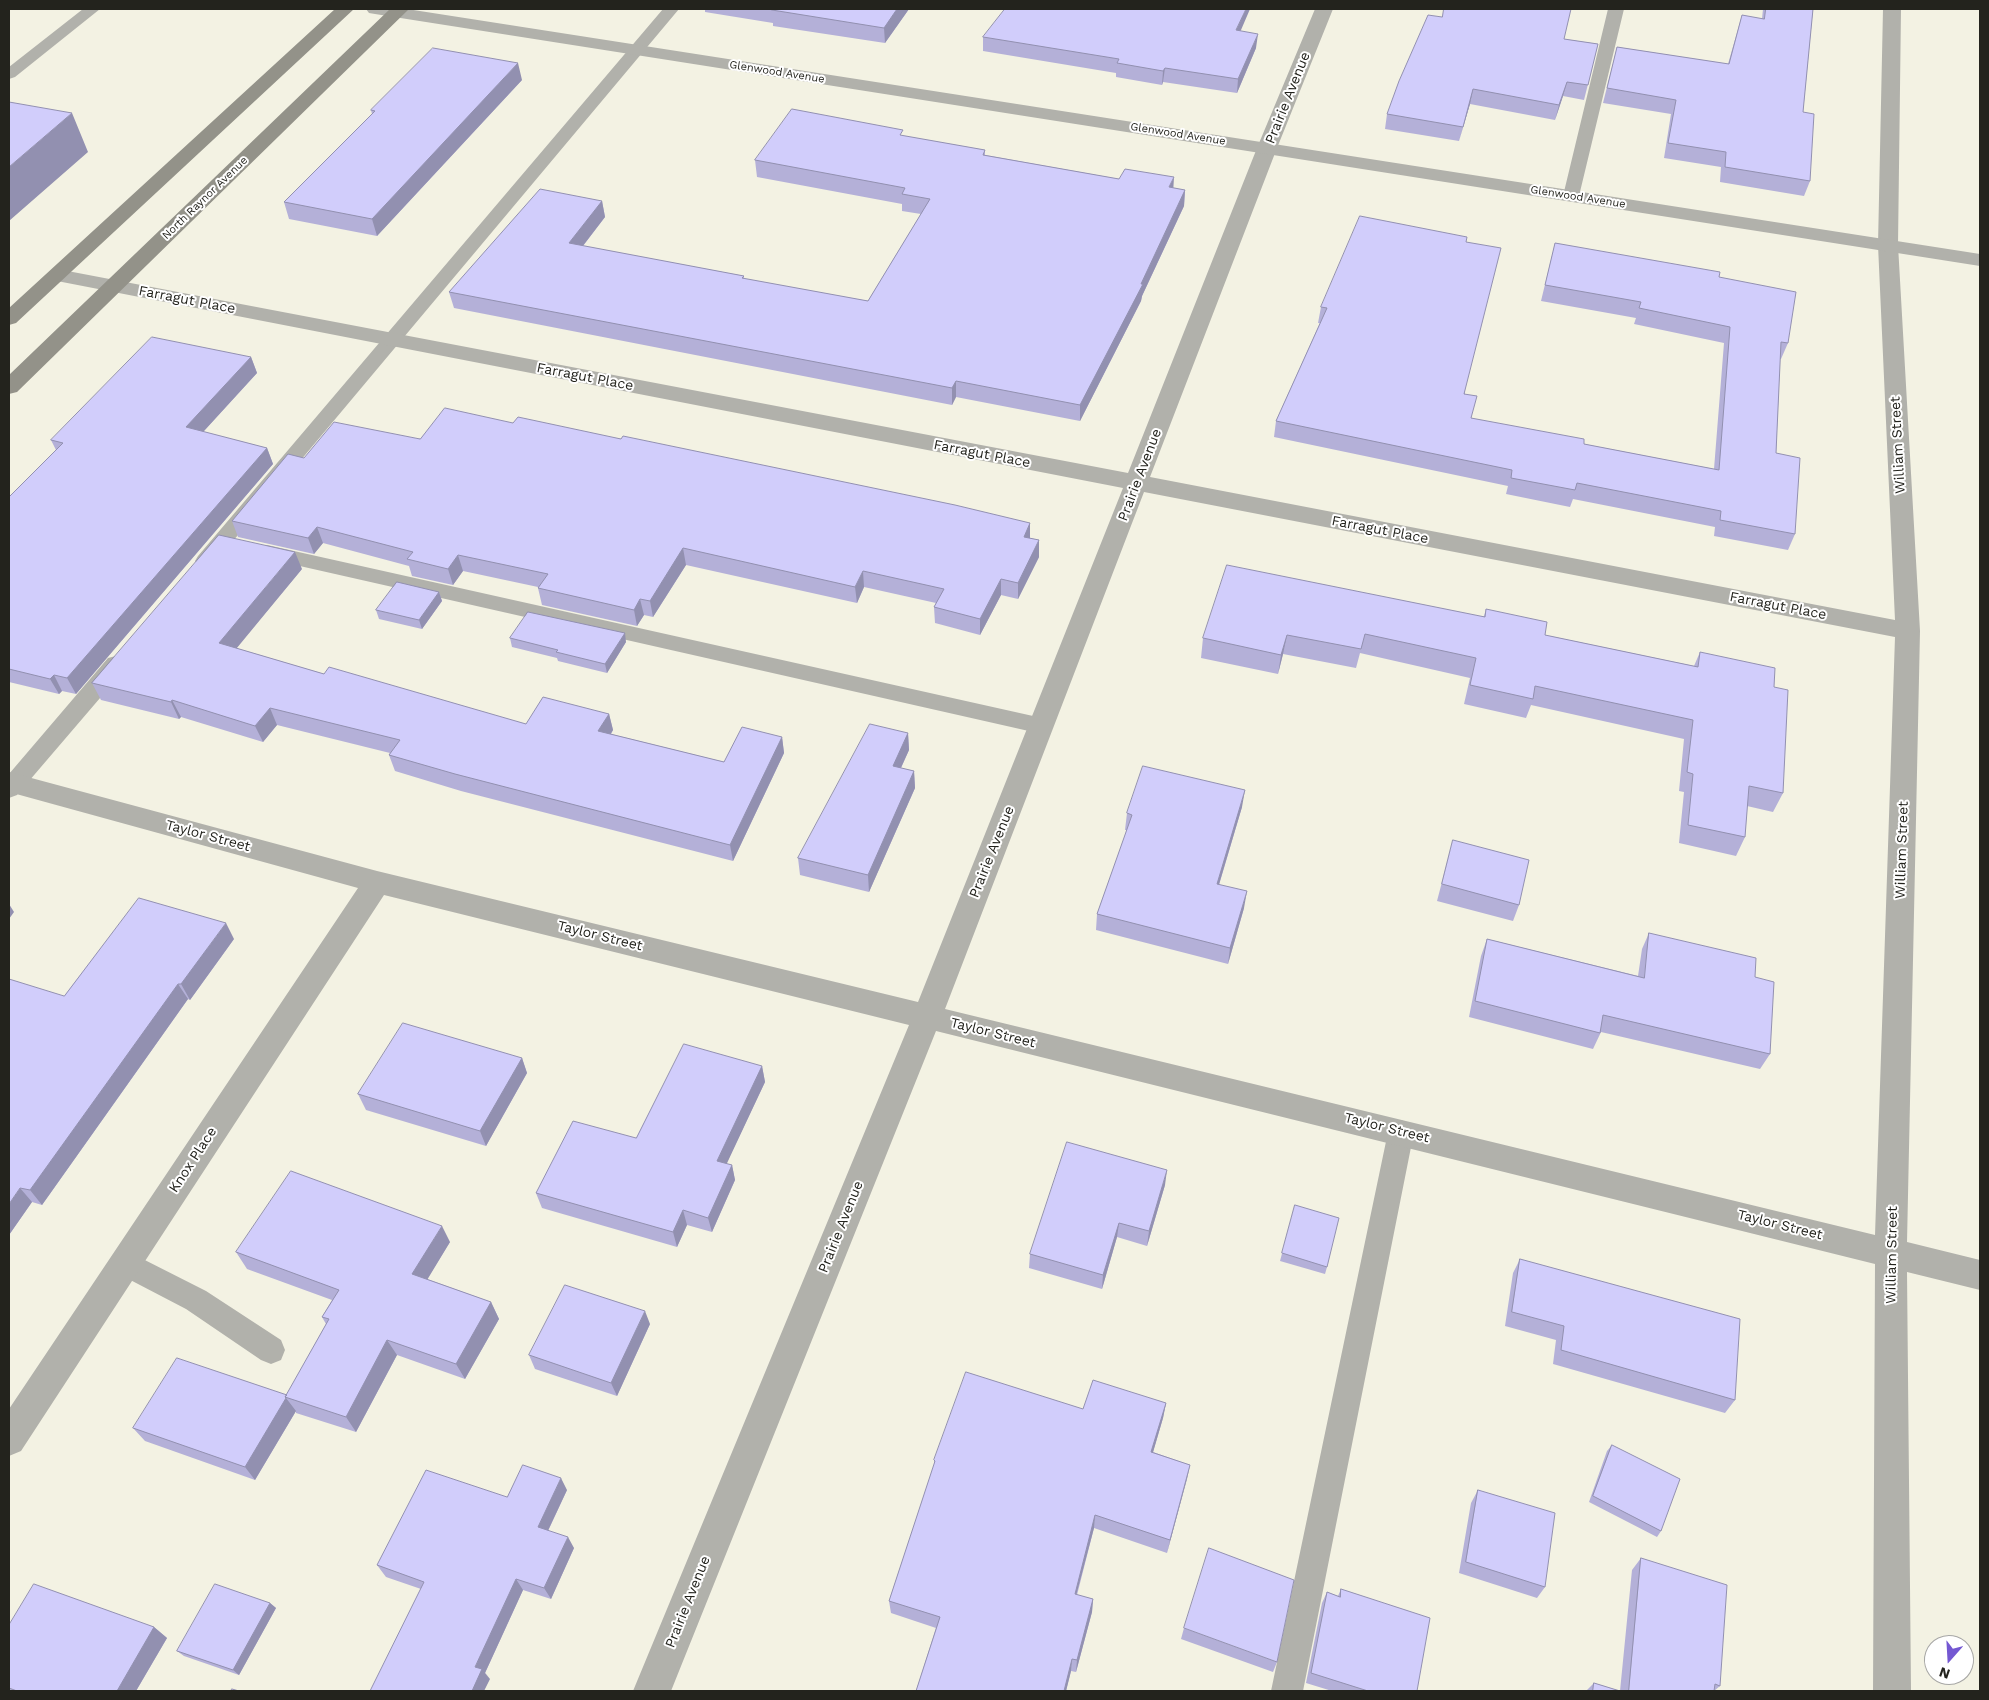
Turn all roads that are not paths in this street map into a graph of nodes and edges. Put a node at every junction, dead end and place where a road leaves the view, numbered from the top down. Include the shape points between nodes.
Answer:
1 (92, 9) edge
2 (346, 9) edge
3 (375, 9) edge
4 (671, 9) edge
5 (1324, 9) edge
6 (1616, 9) edge
7 (1892, 9) edge
8 (398, 10) edge
9 (636, 50) junction
10 (9, 74) edge
11 (1267, 148) junction
12 (1571, 196) junction
13 (1888, 245) junction
14 (1980, 260) edge
15 (57, 275) junction
16 (115, 286) junction
17 (9, 319) edge
18 (391, 340) junction
19 (9, 387) edge
20 (1137, 484) junction
21 (237, 546) junction
22 (195, 572) edge
23 (1908, 631) junction
24 (130, 648) edge
25 (1042, 726) junction
26 (10, 785) edge
27 (377, 882) junction
28 (927, 1017) junction
29 (1401, 1132) junction
30 (1891, 1252) junction
31 (125, 1263) junction
32 (1980, 1275) edge
33 (271, 1350) dead end
34 (9, 1439) edge
35 (652, 1691) edge
36 (1287, 1691) edge
37 (1892, 1691) edge

1 - 10 lane
2 - 15 main road
3 - 8 street, Glenwood Avenue
4 - 9 lane
5 - 11 street, Prairie Avenue
6 - 12 lane
7 - 13 street, William Street
8 - 9 street, Glenwood Avenue
8 - 16 main road, North Raynor Avenue
9 - 11 street, Glenwood Avenue
9 - 18 lane
11 - 12 street, Glenwood Avenue
11 - 20 street, Prairie Avenue
12 - 13 street, Glenwood Avenue
13 - 14 street, Glenwood Avenue
13 - 23 street, William Street
15 - 16 street, Farragut Place
15 - 17 main road
16 - 18 street, Farragut Place
16 - 19 main road, North Raynor Avenue
18 - 20 street, Farragut Place
18 - 21 lane
20 - 23 street, Farragut Place
20 - 25 street, Prairie Avenue
21 - 22 lane
21 - 25 lane
23 - 30 street, William Street
24 - 26 lane
25 - 28 street, Prairie Avenue
26 - 27 street, Taylor Street
27 - 28 street, Taylor Street
27 - 31 street, Knox Place
28 - 29 street, Taylor Street
28 - 35 street, Prairie Avenue
29 - 30 street, Taylor Street
29 - 36 lane
30 - 32 street, Taylor Street
30 - 37 street, William Street
31 - 33 lane via 196,1300
31 - 34 street, Knox Place

